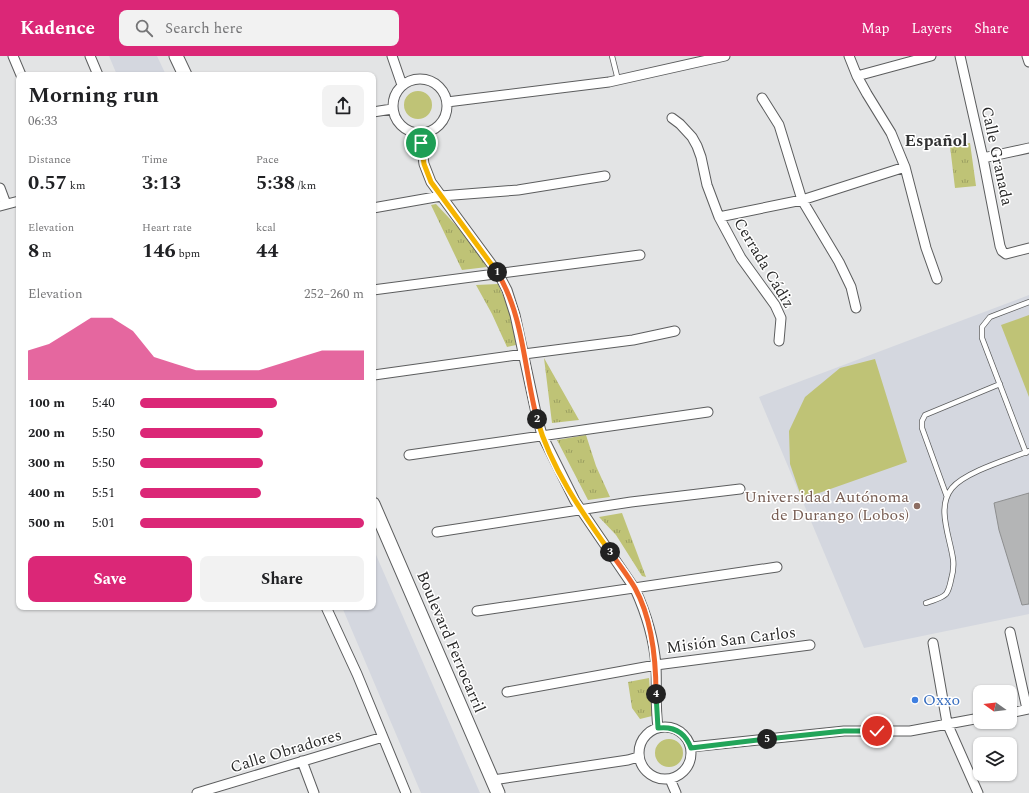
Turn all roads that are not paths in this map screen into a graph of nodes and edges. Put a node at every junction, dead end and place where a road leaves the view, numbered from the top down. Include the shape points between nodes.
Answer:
1 (13, 56) edge
2 (90, 56) edge
3 (176, 56) edge
4 (392, 56) edge
5 (612, 56) edge
6 (725, 56) edge
7 (849, 56) edge
8 (931, 56) edge
9 (960, 56) edge
10 (1027, 56) edge
11 (1029, 62) edge
12 (20, 72) edge
13 (97, 72) edge
14 (184, 72) edge
15 (857, 76) junction
16 (618, 80) junction
17 (402, 85) junction
18 (762, 98) dead end
19 (447, 102) junction
20 (392, 109) junction
21 (376, 112) edge
22 (672, 118) dead end
23 (418, 134) junction
24 (1029, 148) edge
25 (983, 158) junction
26 (905, 167) junction
27 (605, 176) dead end
28 (0, 188) edge
29 (441, 196) junction
30 (802, 200) junction
31 (16, 202) edge
32 (3, 205) edge
33 (376, 207) edge
34 (719, 217) junction
35 (1029, 248) edge
36 (640, 255) dead end
37 (498, 273) junction
38 (937, 279) dead end
39 (376, 290) edge
40 (1029, 302) edge
41 (856, 308) dead end
42 (675, 331) dead end
43 (779, 341) dead end
44 (524, 354) junction
45 (376, 375) edge
46 (1000, 384) junction
47 (708, 412) dead end
48 (542, 435) junction
49 (1027, 452) edge
50 (408, 455) dead end
51 (740, 490) dead end
52 (947, 497) junction
53 (581, 510) junction
54 (376, 511) edge
55 (437, 532) dead end
56 (777, 568) dead end
57 (635, 589) junction
58 (926, 603) dead end
59 (327, 610) edge
60 (477, 611) dead end
61 (1010, 632) dead end
62 (933, 643) dead end
63 (810, 645) dead end
64 (656, 665) junction
65 (507, 692) dead end
66 (1028, 709) edge
67 (1017, 711) edge
68 (973, 719) edge
69 (947, 723) junction
70 (658, 728) junction
71 (383, 736) junction
72 (691, 748) junction
73 (638, 757) junction
74 (302, 761) junction
75 (670, 779) junction
76 (493, 780) junction
77 (225, 789) edge
78 (197, 793) edge
79 (314, 793) edge
80 (406, 793) edge
81 (498, 793) edge
82 (676, 793) edge
83 (978, 793) edge

1 - 12 street
2 - 13 street
3 - 14 main road
4 - 17 street
5 - 16 lane
6 - 16 street
7 - 15 street
8 - 15 street
9 - 25 street, Calle Granada
10 - 11 street
15 - 26 street via 891,133
16 - 19 street
17 - 19 street via 416,79 426,79 440,87
17 - 20 street
18 - 30 street via 779,125
19 - 23 street via 443,121 428,133
20 - 21 street
20 - 23 street via 400,126
22 - 34 street, Cerrada Cádiz via 692,137 697,146
23 - 29 street via 424,164 431,182
24 - 25 street
25 - 35 street, Calle Granada via 1000,246 1004,253
26 - 30 street
26 - 38 street via 926,248
27 - 29 street via 518,190
28 - 32 street
29 - 33 street
29 - 37 street
30 - 34 street
30 - 41 street via 839,262 851,287
31 - 32 street
34 - 43 street, Cerrada Cádiz via 741,258 775,305 781,318
36 - 37 street
37 - 39 street
37 - 44 street via 515,315
40 - 46 lane via 990,317 982,327 982,338
42 - 44 street via 633,340
44 - 45 street
44 - 48 street
46 - 49 lane
46 - 52 lane via 925,415 922,421 922,428
47 - 48 street
48 - 50 street
48 - 53 street
49 - 52 lane via 962,479
51 - 53 street
52 - 58 lane via 946,522 953,560 952,575 947,593
53 - 55 street
53 - 57 street
54 - 76 main road, Boulevard Ferrocarril
56 - 57 street
57 - 60 street
57 - 64 street via 650,629
59 - 71 street
61 - 66 street
62 - 69 street
63 - 64 street, Misión San Carlos
64 - 65 street, Misión San Carlos
64 - 70 street
66 - 67 street
68 - 69 street
69 - 72 street via 910,731 844,731
69 - 83 street
70 - 72 street via 676,729 684,735
70 - 73 street via 648,732 642,739
71 - 74 street, Calle Obradores
71 - 80 street
72 - 75 street via 688,766 682,774
73 - 75 street via 641,766 654,778
73 - 76 street
74 - 77 street, Calle Obradores
74 - 79 street
75 - 82 street
76 - 81 main road, Boulevard Ferrocarril
77 - 78 street, Calle Obradores

